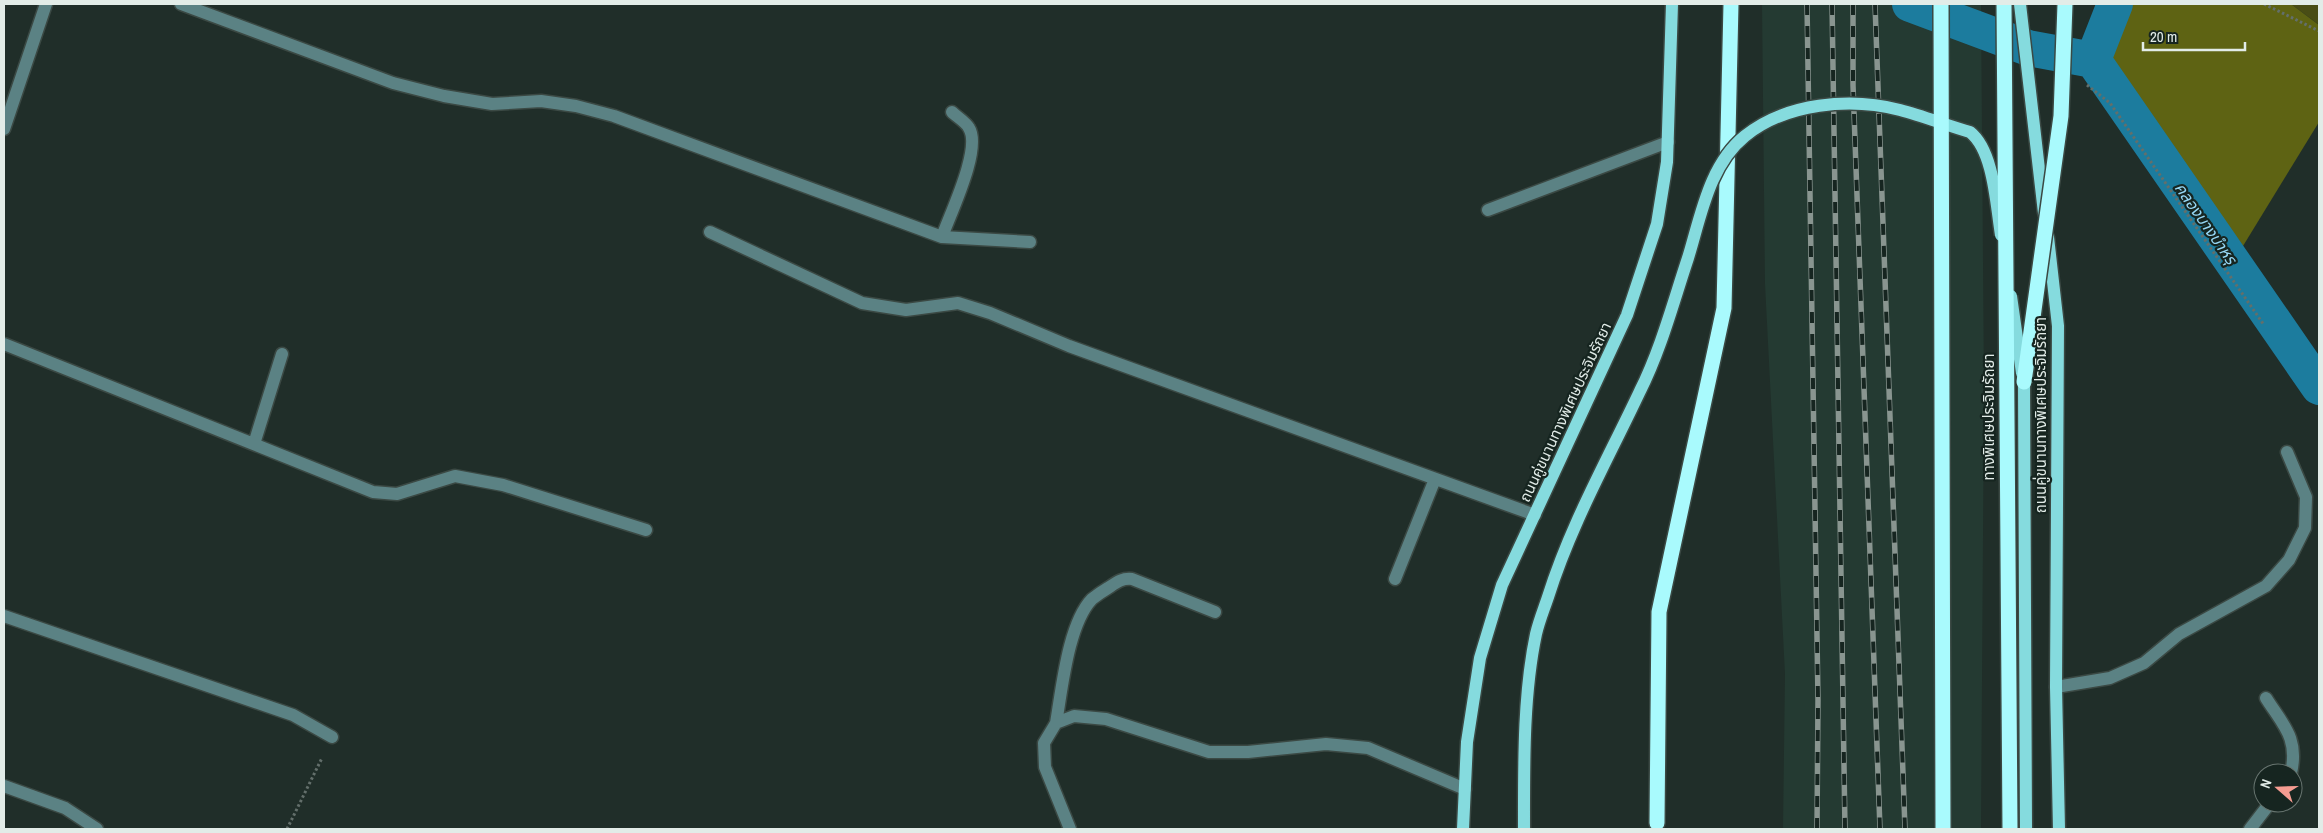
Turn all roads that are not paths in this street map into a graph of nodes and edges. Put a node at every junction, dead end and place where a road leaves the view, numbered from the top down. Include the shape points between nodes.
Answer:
1 (46, 4) edge
2 (181, 4) edge
3 (1672, 4) edge
4 (1731, 4) edge
5 (1941, 4) edge
6 (2004, 4) edge
7 (2020, 4) edge
8 (2065, 4) edge
9 (952, 112) dead end
10 (4, 129) edge
11 (1668, 142) junction
12 (1488, 210) dead end
13 (710, 232) dead end
14 (942, 237) junction
15 (1030, 242) dead end
16 (4, 344) edge
17 (282, 354) dead end
18 (2024, 382) junction
19 (254, 444) junction
20 (2287, 452) dead end
21 (1435, 479) junction
22 (1535, 515) junction
23 (646, 530) dead end
24 (1396, 578) dead end
25 (1216, 612) dead end
26 (4, 616) edge
27 (2056, 687) junction
28 (2266, 698) dead end
29 (1056, 723) junction
30 (332, 737) road end
31 (2294, 763) edge
32 (4, 786) edge
33 (1465, 789) junction
34 (2262, 813) edge
35 (1657, 823) dead end
36 (97, 829) edge
37 (1070, 829) edge
38 (1463, 829) edge
39 (1524, 829) edge
40 (1944, 829) edge
41 (2010, 829) edge
42 (2026, 829) edge
43 (2059, 829) edge
44 (2250, 829) edge

1 - 10 street
2 - 14 street via 393,83 492,104 541,101 614,116
3 - 11 main road, ถนนคู่ขนานทางพิเศษประจิมรัถยา
4 - 35 highway via 1724,308 1659,612
5 - 40 highway, bridge
6 - 41 highway, ทางพิเศษประจิมรัถยา, bridge
7 - 27 main road, ถนนคู่ขนานทางพิเศษประจิมรัถยา via 2058,326
8 - 18 highway, bridge via 2061,116
9 - 14 street via 969,128 973,141 970,160
11 - 12 street
11 - 22 main road, ถนนคู่ขนานทางพิเศษประจิมรัถยา via 1657,224 1627,315
13 - 21 street via 862,303 906,310 958,304 966,306
14 - 15 street
16 - 19 street
17 - 19 street
18 - 39 main road, bridge via 1989,164 1978,139 1970,132 1898,109 1847,104 1799,108 1744,136 1712,180 1659,347 1583,507 1548,596 1536,634 1528,701
18 - 42 main road
19 - 23 street via 373,492 397,494 455,476 503,485
20 - 27 street via 2306,497 2305,528 2289,560 2266,586 2179,634 2144,663 2110,678
21 - 22 street
21 - 24 street
22 - 33 main road, ถนนคู่ขนานทางพิเศษประจิมรัถยา via 1502,585 1480,658 1467,742
25 - 29 street via 1123,578 1092,599 1081,616 1068,653
26 - 30 street via 293,716
27 - 43 main road, ถนนคู่ขนานทางพิเศษประจิมรัถยา
28 - 31 street via 2291,738
29 - 33 street via 1074,716 1106,719 1208,752 1248,752 1326,744 1368,748
29 - 37 street via 1044,743 1046,767
32 - 36 street via 66,808
33 - 38 main road, ถนนคู่ขนานทางพิเศษประจิมรัถยา
34 - 44 street

